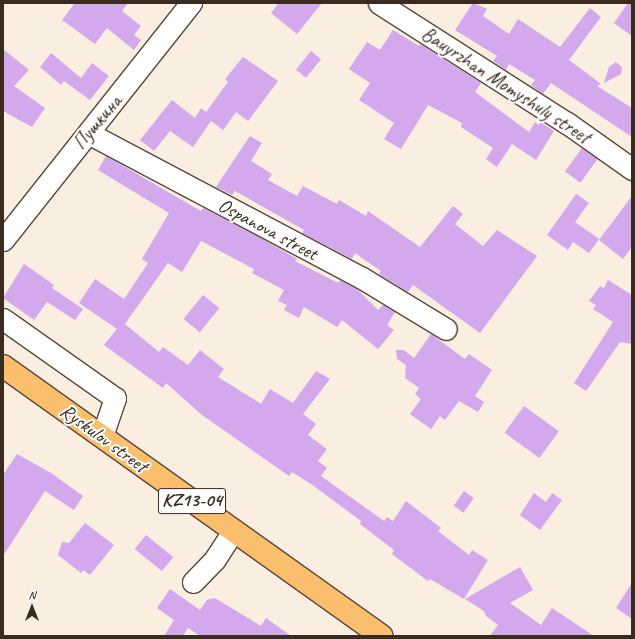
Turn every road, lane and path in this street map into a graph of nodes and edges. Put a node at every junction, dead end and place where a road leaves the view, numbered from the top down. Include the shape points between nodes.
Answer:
1 (191, 3) edge
2 (379, 3) edge
3 (88, 133) junction
4 (632, 169) edge
5 (3, 240) edge
6 (5, 323) edge
7 (446, 329) dead end
8 (3, 366) edge
9 (102, 436) junction
10 (233, 531) junction
11 (194, 582) dead end
12 (381, 636) edge

1 - 3 street, Пушкина
2 - 4 street, Bauyrzhan Momyshuly street via 546,110
3 - 5 street, Пушкина
3 - 7 street, Ospanova street via 362,278
6 - 9 street via 115,398
8 - 9 main road, Ryskulov street / KZ13-04
9 - 10 main road, Ryskulov street / KZ13-04
10 - 11 street via 215,559
10 - 12 main road, Ryskulov street / KZ13-04

